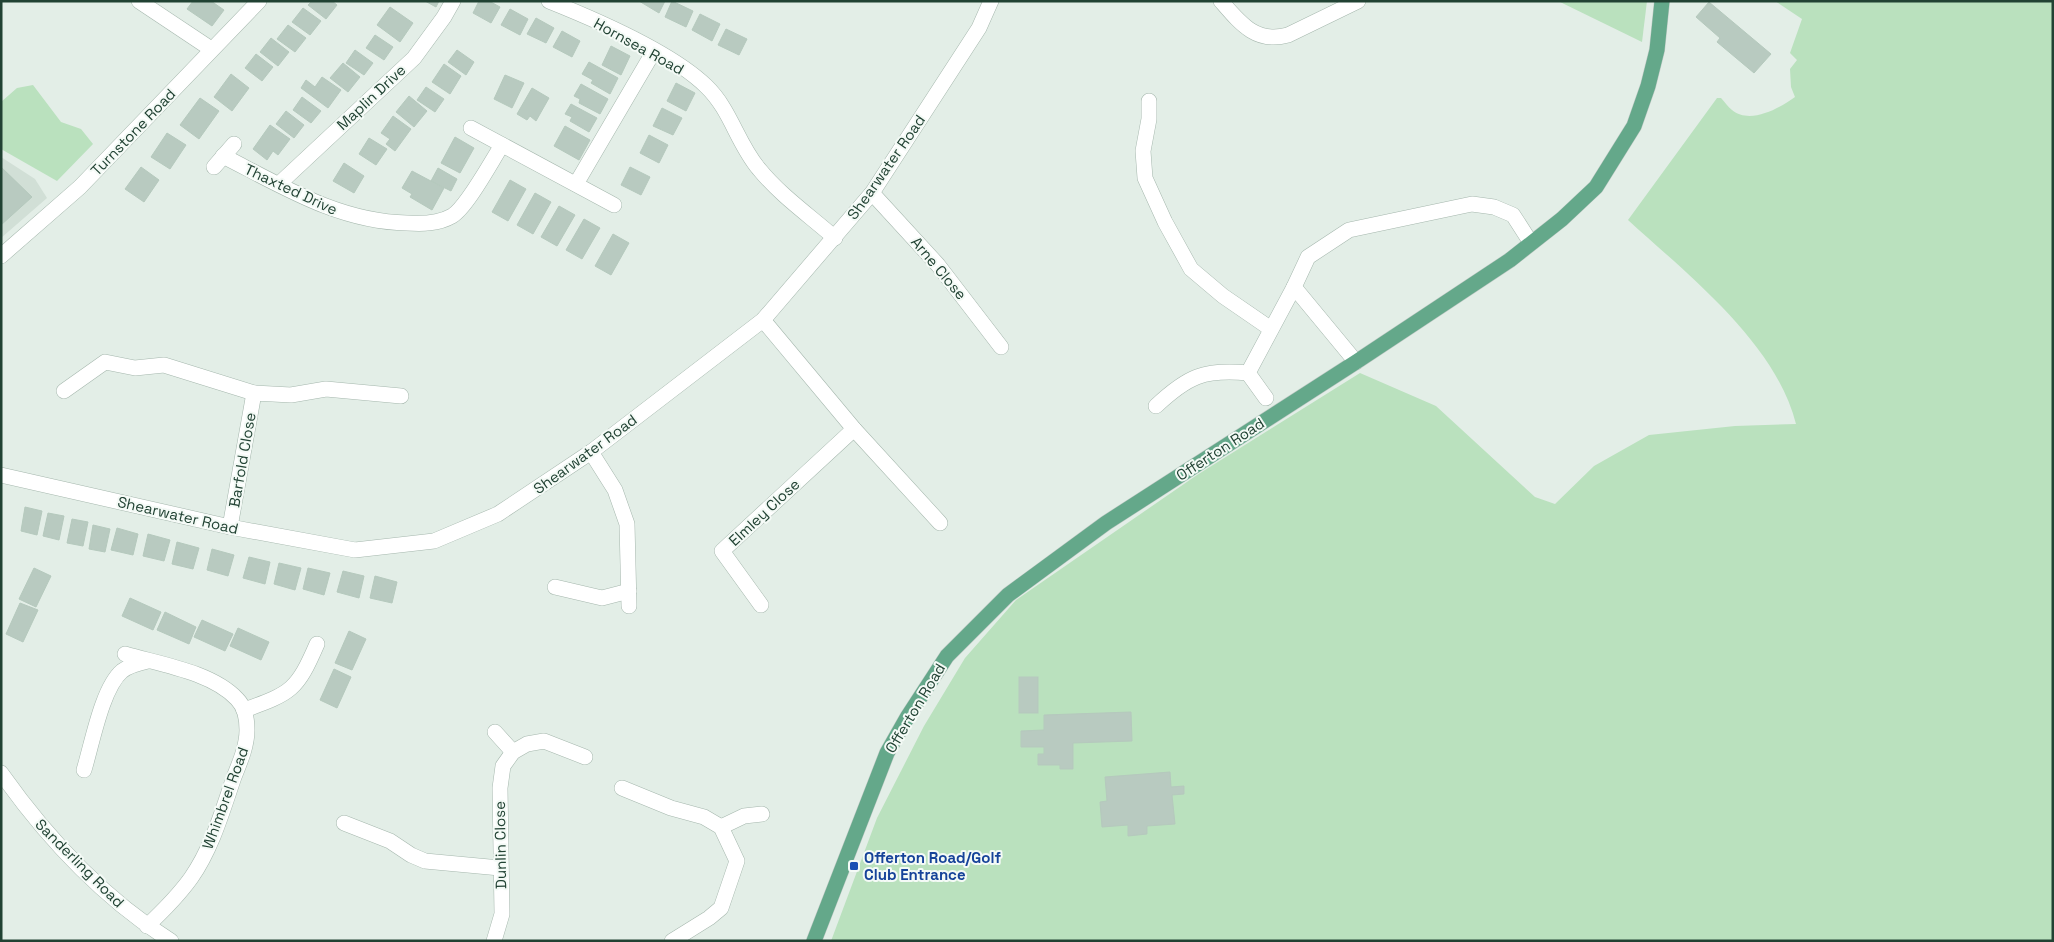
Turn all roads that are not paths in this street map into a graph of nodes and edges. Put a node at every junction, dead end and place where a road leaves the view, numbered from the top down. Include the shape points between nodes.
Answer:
1 (139, 1) edge
2 (259, 1) edge
3 (453, 1) edge
4 (548, 1) edge
5 (991, 1) edge
6 (1221, 1) edge
7 (1358, 1) edge
8 (1662, 1) edge
9 (211, 49) junction
10 (654, 51) junction
11 (1149, 101) dead end
12 (471, 128) dead end
13 (234, 144) dead end
14 (502, 145) junction
15 (279, 184) junction
16 (576, 184) junction
17 (872, 193) junction
18 (614, 205) dead end
19 (835, 238) junction
20 (1531, 243) junction
21 (1, 256) edge
22 (1294, 287) junction
23 (763, 320) junction
24 (1271, 329) junction
25 (1002, 347) dead end
26 (1356, 362) junction
27 (1248, 374) junction
28 (64, 391) dead end
29 (254, 393) junction
30 (401, 396) dead end
31 (1266, 398) dead end
32 (1156, 406) dead end
33 (854, 429) junction
34 (591, 452) junction
35 (1, 475) edge
36 (940, 523) dead end
37 (230, 527) junction
38 (555, 587) dead end
39 (761, 605) dead end
40 (311, 652) dead end
41 (125, 654) dead end
42 (148, 661) junction
43 (244, 710) junction
44 (495, 732) dead end
45 (513, 752) junction
46 (585, 757) dead end
47 (84, 770) dead end
48 (1, 773) edge
49 (622, 788) dead end
50 (762, 814) dead end
51 (344, 823) dead end
52 (721, 827) junction
53 (500, 868) junction
54 (147, 926) junction
55 (171, 941) edge
56 (494, 941) edge
57 (672, 941) edge
58 (814, 941) edge

1 - 9 street
2 - 9 street, Turnstone Road
3 - 15 street, Maplin Drive via 414,58
4 - 10 street, Hornsea Road
5 - 17 street, Shearwater Road via 979,28
6 - 7 street via 1248,30 1277,38
8 - 20 main road, Offerton Road via 1657,50 1634,126 1596,186
9 - 21 street, Turnstone Road via 80,187
10 - 16 street
10 - 19 street, Hornsea Road via 705,85 727,111 758,168
11 - 24 street via 1143,151 1145,178 1165,222 1191,269 1222,296
12 - 14 street
13 - 15 street, Thaxted Drive via 218,161
14 - 15 street, Thaxted Drive via 468,198 453,215 439,221 420,224 371,221 330,210
14 - 16 street
16 - 18 street
17 - 19 street, Shearwater Road
17 - 25 street, Arne Close via 938,264
19 - 23 street, Shearwater Road
20 - 22 street via 1513,215 1494,207 1472,204 1349,230 1308,257
20 - 26 main road, Offerton Road
22 - 24 street
22 - 26 street
23 - 33 street
23 - 34 street, Shearwater Road
24 - 27 street
26 - 58 main road, Offerton Road via 1106,523 1008,595 947,656 887,753
27 - 31 street
27 - 32 street via 1224,371 1197,375 1174,389
28 - 29 street, Barfold Close via 105,362 135,368 164,365
29 - 30 street, Barfold Close via 291,395 326,389
29 - 37 street, Barfold Close
33 - 36 street
33 - 39 street, Elmley Close via 722,551
34 - 37 street, Shearwater Road via 498,514 434,541 355,550
34 - 38 street via 615,490 627,524 629,599 602,598
35 - 37 street, Shearwater Road
40 - 43 street via 300,680 286,692
41 - 42 street
42 - 43 street via 211,681 228,690
42 - 47 street via 134,664 114,682
43 - 54 street, Whimbrel Road via 247,731 243,752 217,828 190,878
44 - 45 street
45 - 46 street via 527,744 544,741
45 - 53 street, Dunlin Close via 503,766 500,788
48 - 54 street, Sanderling Road via 50,838
49 - 52 street via 671,808 704,817
50 - 52 street via 744,816
51 - 53 street via 390,841 425,862
52 - 57 street via 737,861 721,908
53 - 56 street, Dunlin Close via 502,914
54 - 55 street, Sanderling Road

